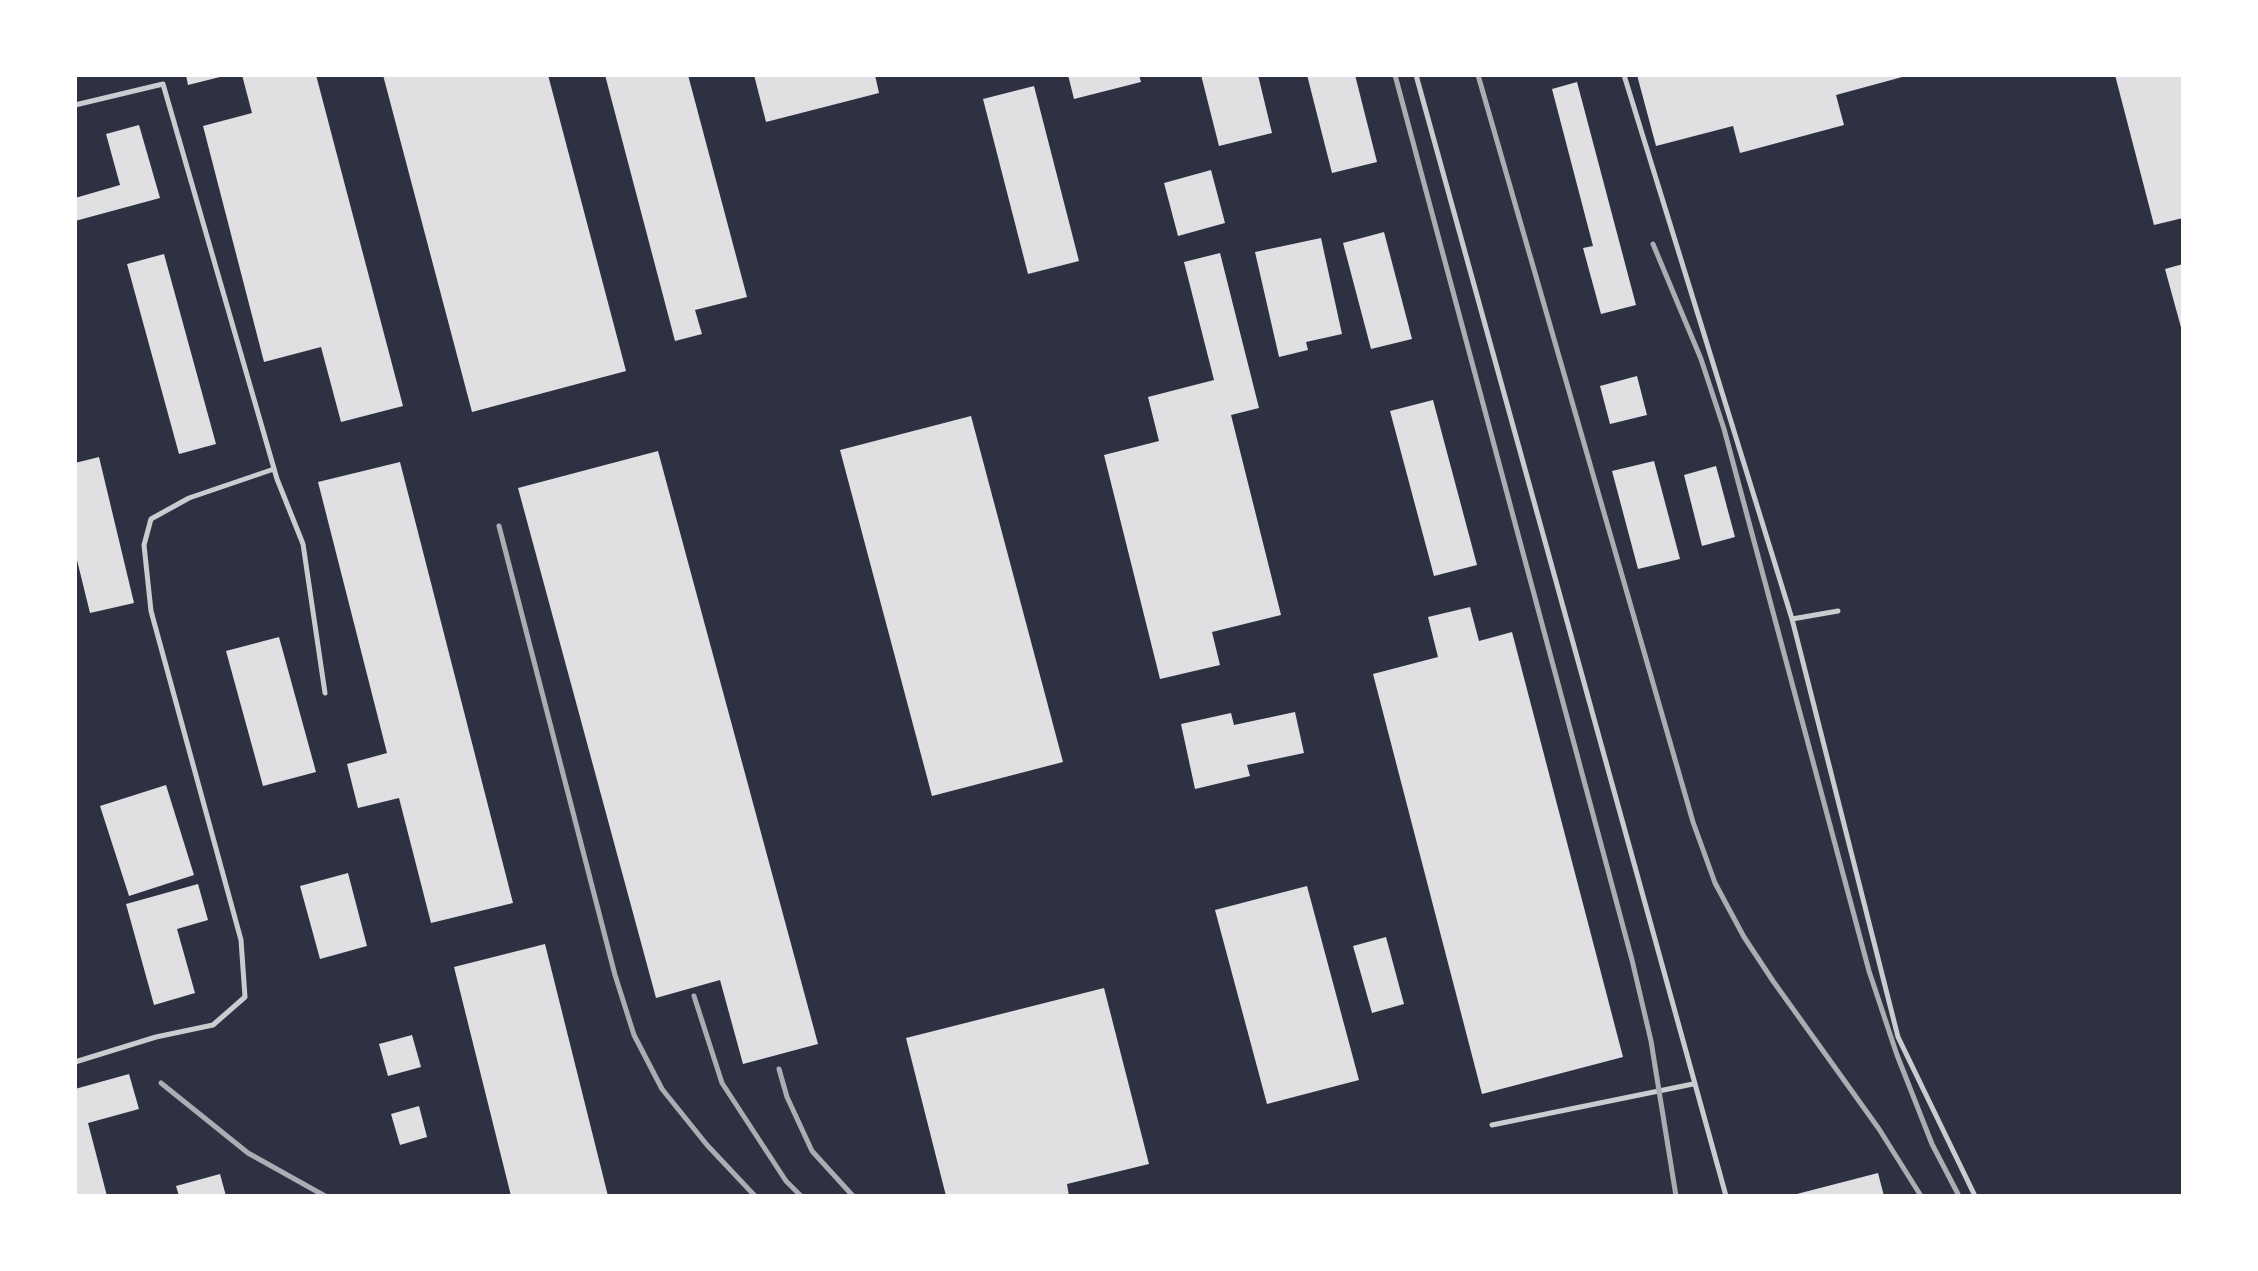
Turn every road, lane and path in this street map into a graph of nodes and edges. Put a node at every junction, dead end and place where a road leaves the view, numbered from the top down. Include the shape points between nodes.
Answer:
1 (160, 75) edge
2 (1416, 75) edge
3 (1623, 75) edge
4 (163, 84) junction
5 (75, 105) edge
6 (274, 469) junction
7 (1838, 611) dead end
8 (1792, 620) junction
9 (325, 693) dead end
10 (75, 1062) edge
11 (1693, 1084) junction
12 (1492, 1125) dead end
13 (1726, 1196) edge
14 (1975, 1196) edge

1 - 4 lane
2 - 11 lane
3 - 8 lane
4 - 5 lane
4 - 6 lane
6 - 9 lane via 303,544
6 - 10 lane via 189,498 150,519 144,545 151,611 241,940 245,997 213,1026 156,1037
7 - 8 lane
8 - 14 lane via 1898,1037
11 - 12 lane
11 - 13 lane

